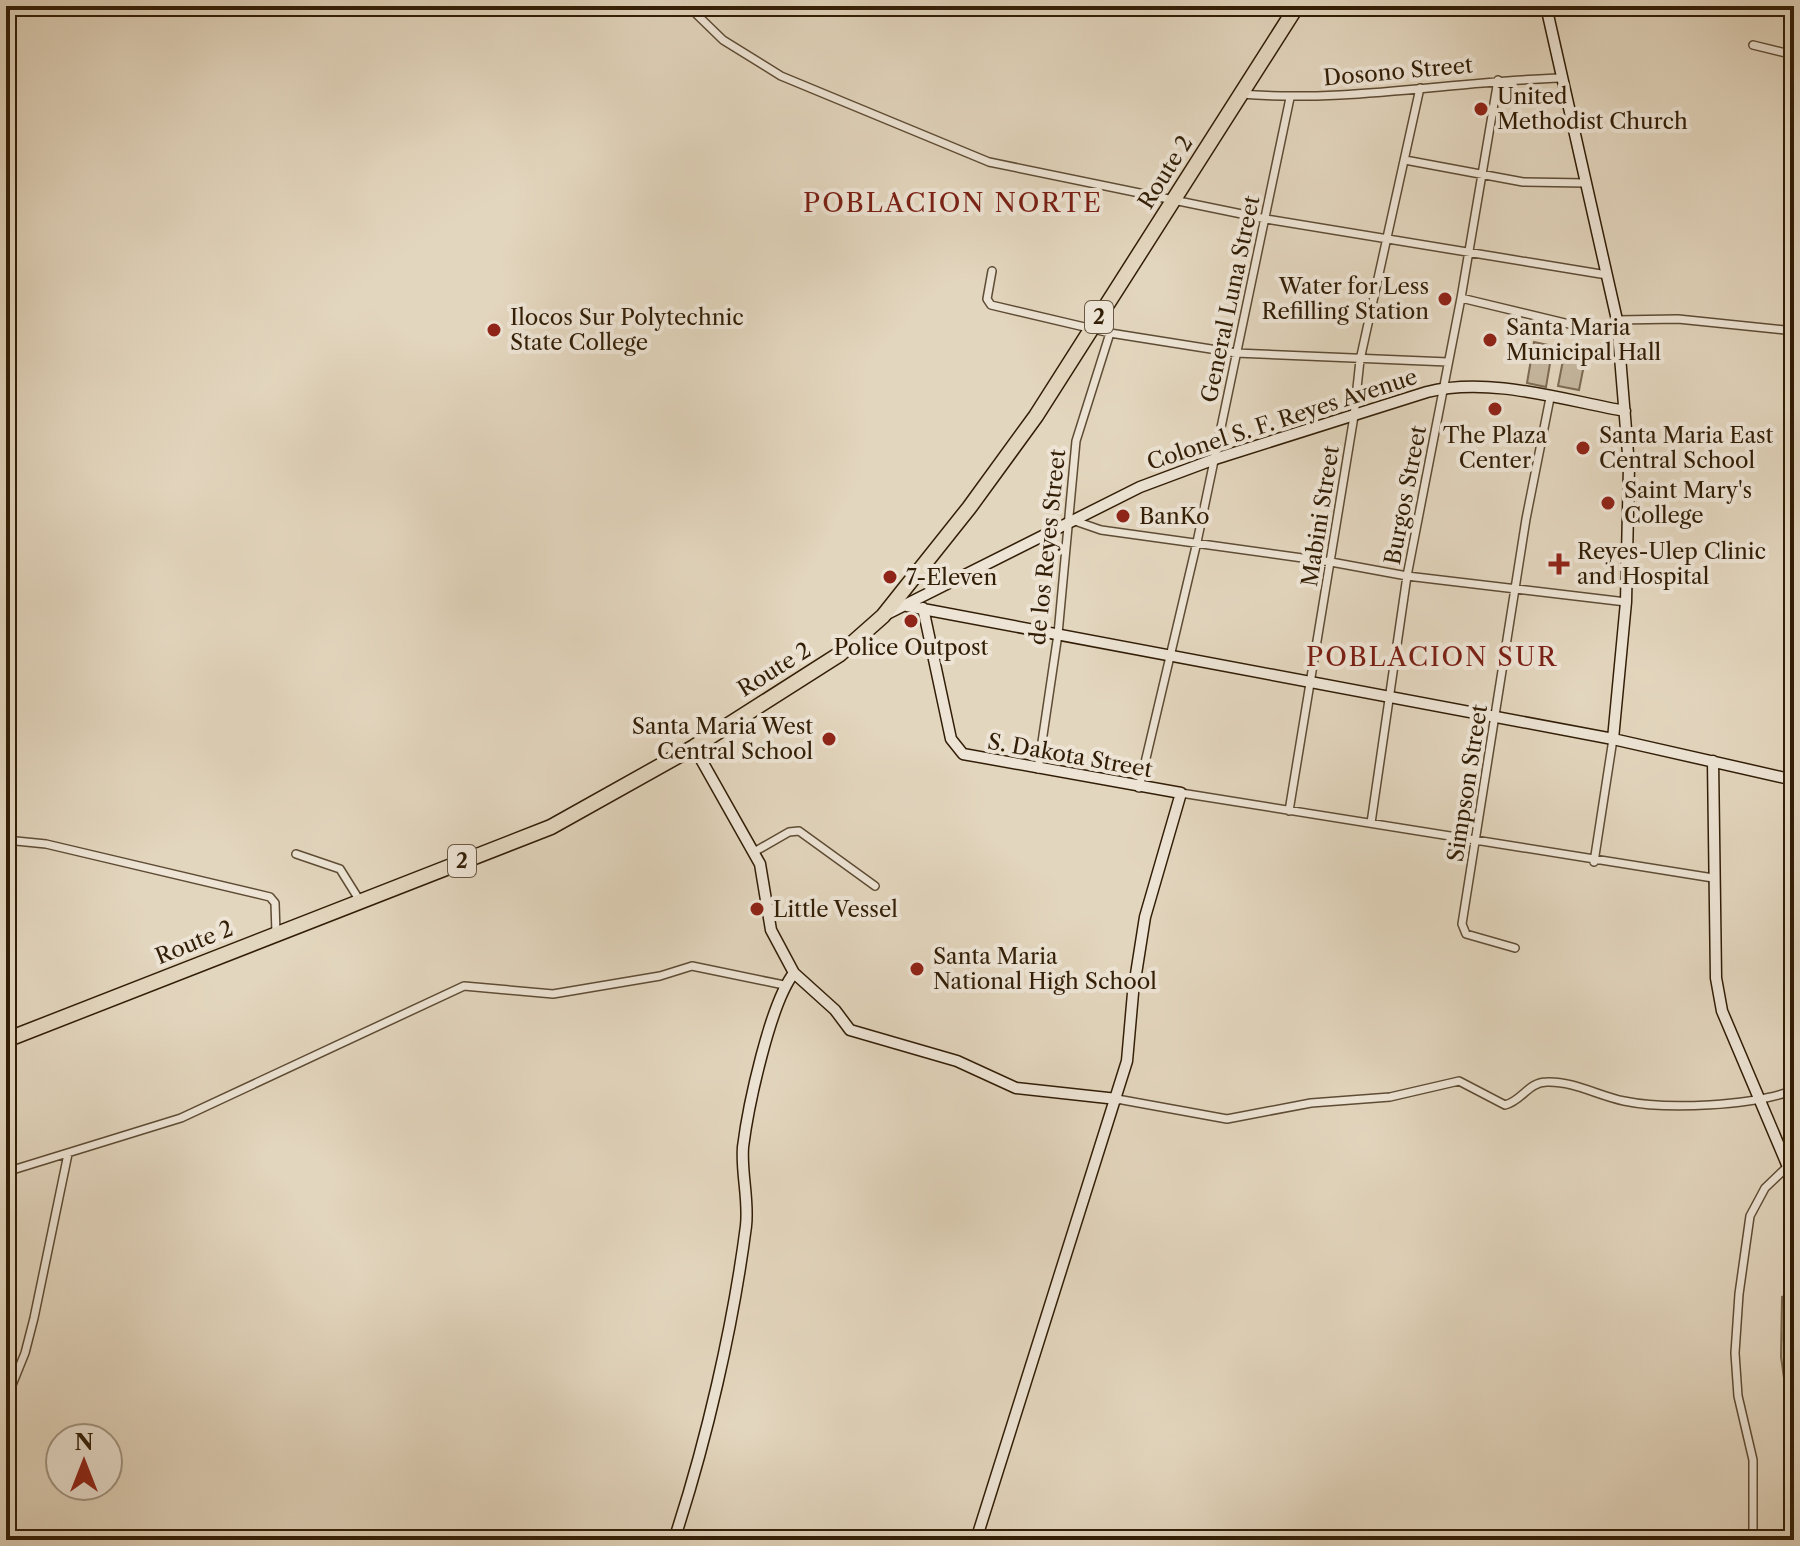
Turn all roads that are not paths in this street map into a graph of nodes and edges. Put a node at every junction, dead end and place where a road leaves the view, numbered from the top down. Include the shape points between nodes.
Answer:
1 (688, 6) edge
2 (1297, 6) edge
3 (1546, 6) edge
4 (1753, 45) dead end
5 (1794, 55) edge
6 (1561, 78) junction
7 (1498, 80) junction
8 (1420, 88) junction
9 (1239, 94) junction
10 (1290, 98) junction
11 (1405, 160) junction
12 (1480, 176) junction
13 (1585, 183) junction
14 (1173, 201) junction
15 (1266, 219) junction
16 (1388, 240) junction
17 (1467, 253) junction
18 (992, 271) dead end
19 (1607, 275) junction
20 (1461, 298) junction
21 (1617, 320) junction
22 (1093, 327) junction
23 (1794, 331) edge
24 (1110, 333) junction
25 (1619, 336) junction
26 (1236, 353) junction
27 (1360, 360) junction
28 (1448, 362) junction
29 (1444, 388) junction
30 (1550, 398) junction
31 (1625, 411) junction
32 (1354, 416) junction
33 (1215, 459) junction
34 (1072, 522) junction
35 (1197, 542) junction
36 (1331, 562) junction
37 (1407, 576) junction
38 (1516, 589) junction
39 (1626, 602) junction
40 (907, 606) junction
41 (923, 608) junction
42 (883, 616) junction
43 (1058, 634) junction
44 (1168, 656) junction
45 (1312, 683) junction
46 (1390, 700) junction
47 (1496, 719) junction
48 (1613, 739) junction
49 (694, 747) junction
50 (1713, 761) junction
51 (1038, 769) junction
52 (1794, 780) edge
53 (1139, 788) junction
54 (1181, 793) junction
55 (1289, 811) junction
56 (1371, 823) junction
57 (6, 840) edge
58 (1476, 840) junction
59 (754, 852) junction
60 (296, 854) dead end
61 (1594, 862) junction
62 (1713, 878) junction
63 (875, 886) dead end
64 (360, 901) junction
65 (276, 933) junction
66 (1515, 948) dead end
67 (794, 973) junction
68 (784, 985) junction
69 (6, 1040) edge
70 (1794, 1090) edge
71 (1759, 1101) junction
72 (1116, 1103) junction
73 (68, 1154) junction
74 (1787, 1167) junction
75 (6, 1172) edge
76 (1794, 1181) edge
77 (6, 1400) edge
78 (674, 1540) edge
79 (976, 1540) edge
80 (1753, 1540) edge

1 - 14 street via 723,40 781,76 989,162
2 - 9 highway, Route 2 / 2
3 - 6 street
4 - 5 street
6 - 7 street, Dosono Street
6 - 13 street
7 - 8 street, Dosono Street
7 - 12 street, Burgos Street
8 - 10 street, Dosono Street
8 - 11 street, Mabini Street
9 - 10 street, Dosono Street
9 - 14 highway, Route 2 / 2
10 - 15 street, General Luna Street
11 - 12 street
11 - 16 street, Mabini Street
12 - 13 street
12 - 17 street, Burgos Street
13 - 19 street
14 - 15 street
14 - 22 highway, Route 2 / 2
15 - 16 street
15 - 26 street, General Luna Street
16 - 17 street
16 - 27 street, Mabini Street
17 - 19 street
17 - 20 street, Burgos Street
18 - 22 street via 987,299 991,305
19 - 21 street
20 - 25 street
20 - 28 street, Burgos Street
21 - 23 street via 1678,319
21 - 25 street
22 - 24 street
22 - 42 highway, Route 2 / 2 via 994,474
24 - 26 street
24 - 34 street, de los Reyes Street via 1076,441
25 - 31 street
26 - 27 street
26 - 33 street, General Luna Street
27 - 28 street
27 - 32 street, Mabini Street
28 - 29 street, Burgos Street
29 - 30 street, Colonel S. F. Reyes Avenue via 1500,389
29 - 32 street, Colonel S. F. Reyes Avenue
29 - 37 street, Burgos Street
30 - 31 street, Colonel S. F. Reyes Avenue
30 - 38 street, Simpson Street
31 - 39 street
32 - 33 street, Colonel S. F. Reyes Avenue
32 - 36 street, Mabini Street
33 - 34 street, Colonel S. F. Reyes Avenue via 1140,487
33 - 35 street, General Luna Street
34 - 35 street
34 - 40 street, Colonel S. F. Reyes Avenue
34 - 43 street, de los Reyes Street
35 - 36 street
35 - 44 street, General Luna Street
36 - 37 street
36 - 45 street, Mabini Street
37 - 38 street
37 - 46 street, Burgos Street
38 - 39 street
38 - 47 street, Simpson Street
39 - 48 street
40 - 41 street
40 - 42 street, Colonel S. F. Reyes Avenue
41 - 43 street
41 - 51 street, S. Dakota Street via 957,749 974,759
42 - 49 highway, Route 2 / 2 via 840,654
43 - 44 street
43 - 51 street, de los Reyes Street
44 - 45 street
44 - 53 street, General Luna Street
45 - 46 street
45 - 55 street, Mabini Street
46 - 47 street
46 - 56 street, Burgos Street
47 - 48 street
47 - 58 street, Simpson Street
48 - 50 street
48 - 61 street
49 - 59 street
49 - 64 highway, Route 2 / 2 via 551,827
50 - 52 street
50 - 62 street
51 - 53 street, S. Dakota Street
53 - 54 street, S. Dakota Street
54 - 55 street
54 - 72 street via 1145,917 1127,1061
55 - 56 street
56 - 58 street
57 - 65 street via 58,847 270,897
58 - 61 street
58 - 66 street, Simpson Street via 1462,931
59 - 63 street via 799,831
59 - 67 street via 771,930
60 - 64 street via 340,869
61 - 62 street
62 - 71 street via 1713,952 1722,1011
64 - 65 highway, Route 2 / 2
65 - 69 highway, Route 2 / 2
67 - 68 street
67 - 72 street via 858,1035 957,1061 1016,1088
68 - 73 street via 692,966 553,994 464,986 181,1118
68 - 78 street via 743,1146 748,1203 735,1287 692,1484
70 - 71 street
71 - 72 street via 1626,1102 1549,1081 1535,1084 1505,1105 1470,1084 1447,1081 1390,1097 1311,1103 1227,1119
71 - 74 street
72 - 79 street
73 - 75 street
73 - 77 street via 34,1318
74 - 76 street
74 - 80 street via 1765,1188 1750,1216 1739,1294 1735,1353 1738,1396 1753,1460

